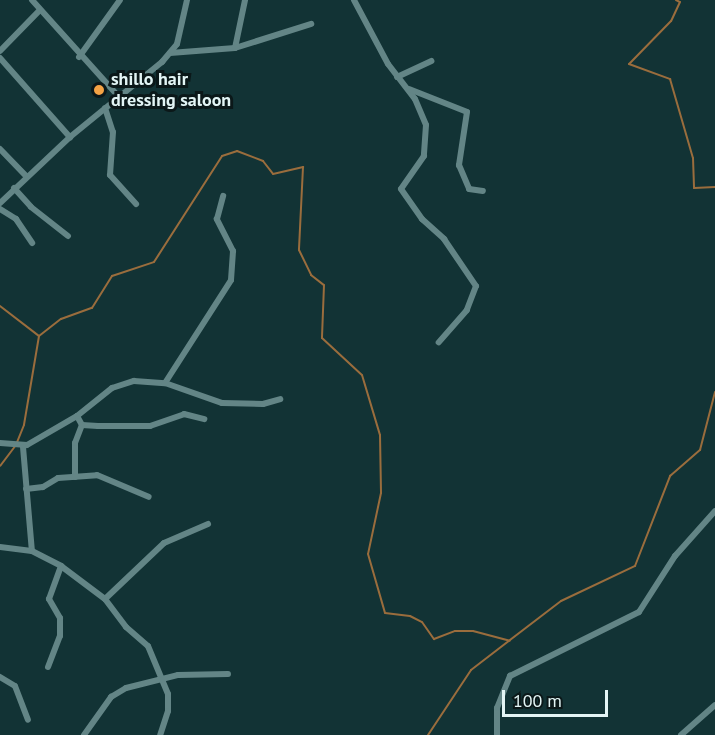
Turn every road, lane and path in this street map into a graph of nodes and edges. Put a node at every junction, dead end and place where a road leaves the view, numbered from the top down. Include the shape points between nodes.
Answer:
1 (34, 0) edge
2 (120, 0) edge
3 (187, 0) edge
4 (245, 0) edge
5 (354, 0) edge
6 (40, 9) junction
7 (310, 24) dead end
8 (236, 48) junction
9 (0, 51) edge
10 (170, 53) junction
11 (80, 57) junction
12 (0, 58) edge
13 (432, 61) dead end
14 (397, 77) junction
15 (409, 89) junction
16 (118, 96) junction
17 (105, 108) junction
18 (70, 136) junction
19 (0, 149) edge
20 (26, 176) junction
21 (14, 188) junction
22 (483, 191) dead end
23 (223, 196) dead end
24 (0, 203) edge
25 (136, 204) dead end
26 (0, 209) edge
27 (69, 236) dead end
28 (32, 243) dead end
29 (439, 342) dead end
30 (165, 383) junction
31 (280, 399) dead end
32 (77, 416) junction
33 (204, 419) dead end
34 (82, 426) junction
35 (0, 443) edge
36 (23, 447) junction
37 (75, 477) junction
38 (26, 489) junction
39 (149, 496) dead end
40 (715, 511) edge
41 (208, 524) dead end
42 (0, 547) edge
43 (32, 551) junction
44 (61, 566) junction
45 (105, 599) junction
46 (48, 667) dead end
47 (228, 674) dead end
48 (0, 677) edge
49 (160, 678) junction
50 (715, 705) edge
51 (28, 720) dead end
52 (84, 735) edge
53 (160, 735) edge
54 (497, 735) edge
55 (681, 735) edge

1 - 6 street
2 - 11 street
3 - 10 street via 177,44
4 - 8 street
5 - 14 street
6 - 9 street
6 - 11 street
7 - 8 street
8 - 10 street
10 - 16 street
11 - 16 street
12 - 18 street
13 - 14 street
14 - 15 street
15 - 22 street via 467,112 459,165 469,189
15 - 29 street via 426,125 428,139 424,156 400,189 422,219 444,239 476,286 467,310
16 - 17 street
17 - 18 street
17 - 25 street via 113,132 110,175
18 - 20 street
19 - 20 street
20 - 21 street
21 - 24 street
21 - 27 street via 31,207
23 - 30 street via 217,219 233,251 231,280
26 - 28 street via 16,219
30 - 31 street via 222,404 263,404
30 - 32 street via 145,380 119,384
32 - 34 street
32 - 36 street
33 - 34 street via 184,414 150,426
34 - 37 street via 75,443
35 - 36 street
36 - 38 street
37 - 38 street via 58,478 43,487
37 - 39 street via 104,476
38 - 43 street
40 - 54 street via 675,556 639,612 510,676 497,708
41 - 45 street via 164,543
42 - 43 street
43 - 44 street
44 - 45 street
44 - 46 street via 49,598 60,618 60,636
45 - 49 street via 126,627 148,646
47 - 49 street
48 - 51 street via 15,686
49 - 52 street via 115,693
49 - 53 street via 169,702
50 - 55 street

